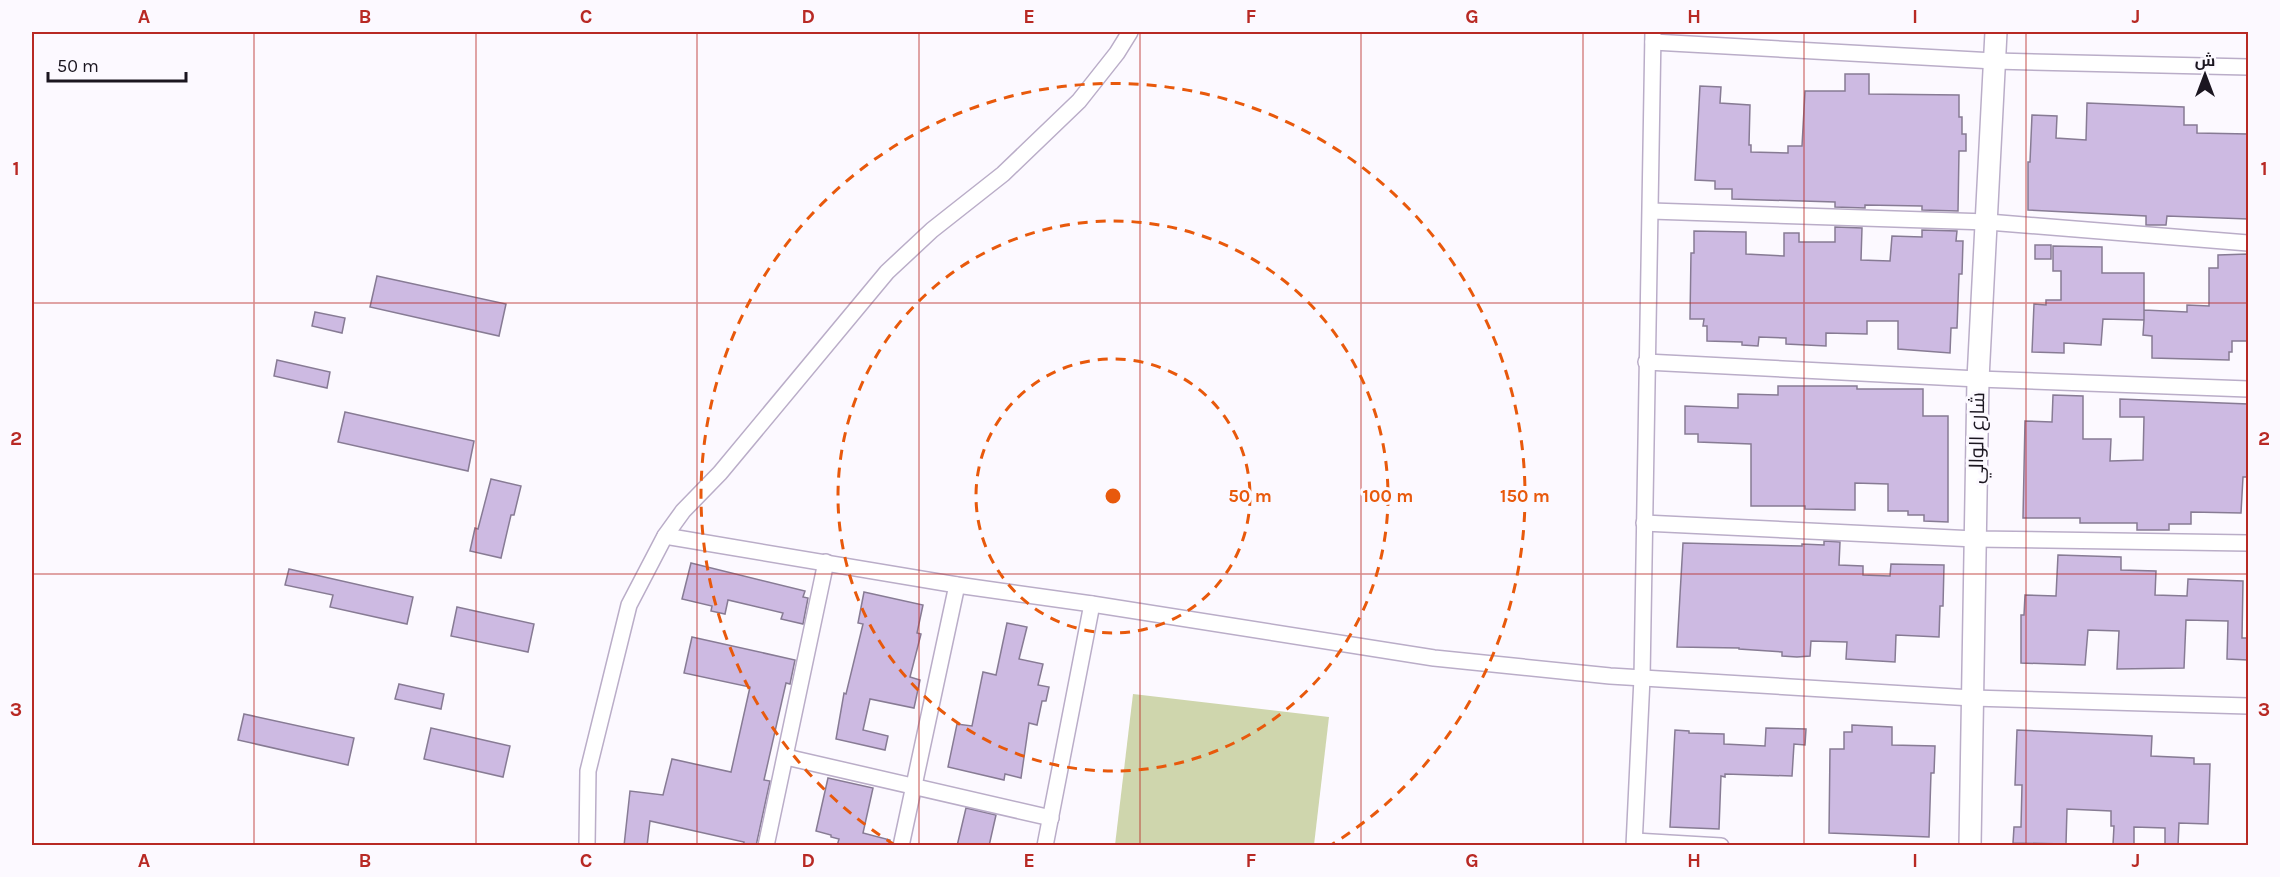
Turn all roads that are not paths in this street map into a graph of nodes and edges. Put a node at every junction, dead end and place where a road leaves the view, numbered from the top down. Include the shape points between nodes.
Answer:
1 (1130, 32) edge
2 (1996, 32) edge
3 (1653, 37) edge
4 (1994, 61) junction
5 (2248, 67) edge
6 (1651, 211) junction
7 (1988, 222) junction
8 (2248, 243) edge
9 (1646, 362) junction
10 (1978, 379) junction
11 (2248, 389) edge
12 (1644, 523) junction
13 (664, 536) junction
14 (1975, 539) junction
15 (2248, 543) edge
16 (826, 562) junction
17 (957, 585) junction
18 (1092, 604) junction
19 (1642, 678) junction
20 (1972, 698) junction
21 (2248, 706) edge
22 (786, 757) junction
23 (914, 788) junction
24 (1051, 818) junction
25 (1635, 843) edge
26 (586, 846) edge
27 (766, 846) edge
28 (901, 846) edge
29 (1045, 846) edge
30 (1721, 846) edge
31 (1970, 846) edge

1 - 13 street via 1078,101 1003,174 932,230 887,272
2 - 4 main road, شارع الوالي
3 - 4 street
3 - 6 street
4 - 5 street
4 - 7 main road, شارع الوالي
6 - 7 street
6 - 9 street
7 - 8 street
7 - 10 main road, شارع الوالي
9 - 10 street
9 - 12 street
10 - 11 street
10 - 14 main road, شارع الوالي
12 - 14 street
12 - 19 street
13 - 16 street
13 - 26 street via 629,605 588,771
14 - 15 street
14 - 20 main road, شارع الوالي
16 - 17 street
16 - 22 street
17 - 18 street
17 - 23 street
18 - 19 street via 1434,658
18 - 24 street
19 - 20 street
19 - 25 street
20 - 21 street
20 - 31 main road, شارع الوالي
22 - 23 street
22 - 27 street
23 - 24 street
23 - 28 street
24 - 29 street
25 - 30 street

